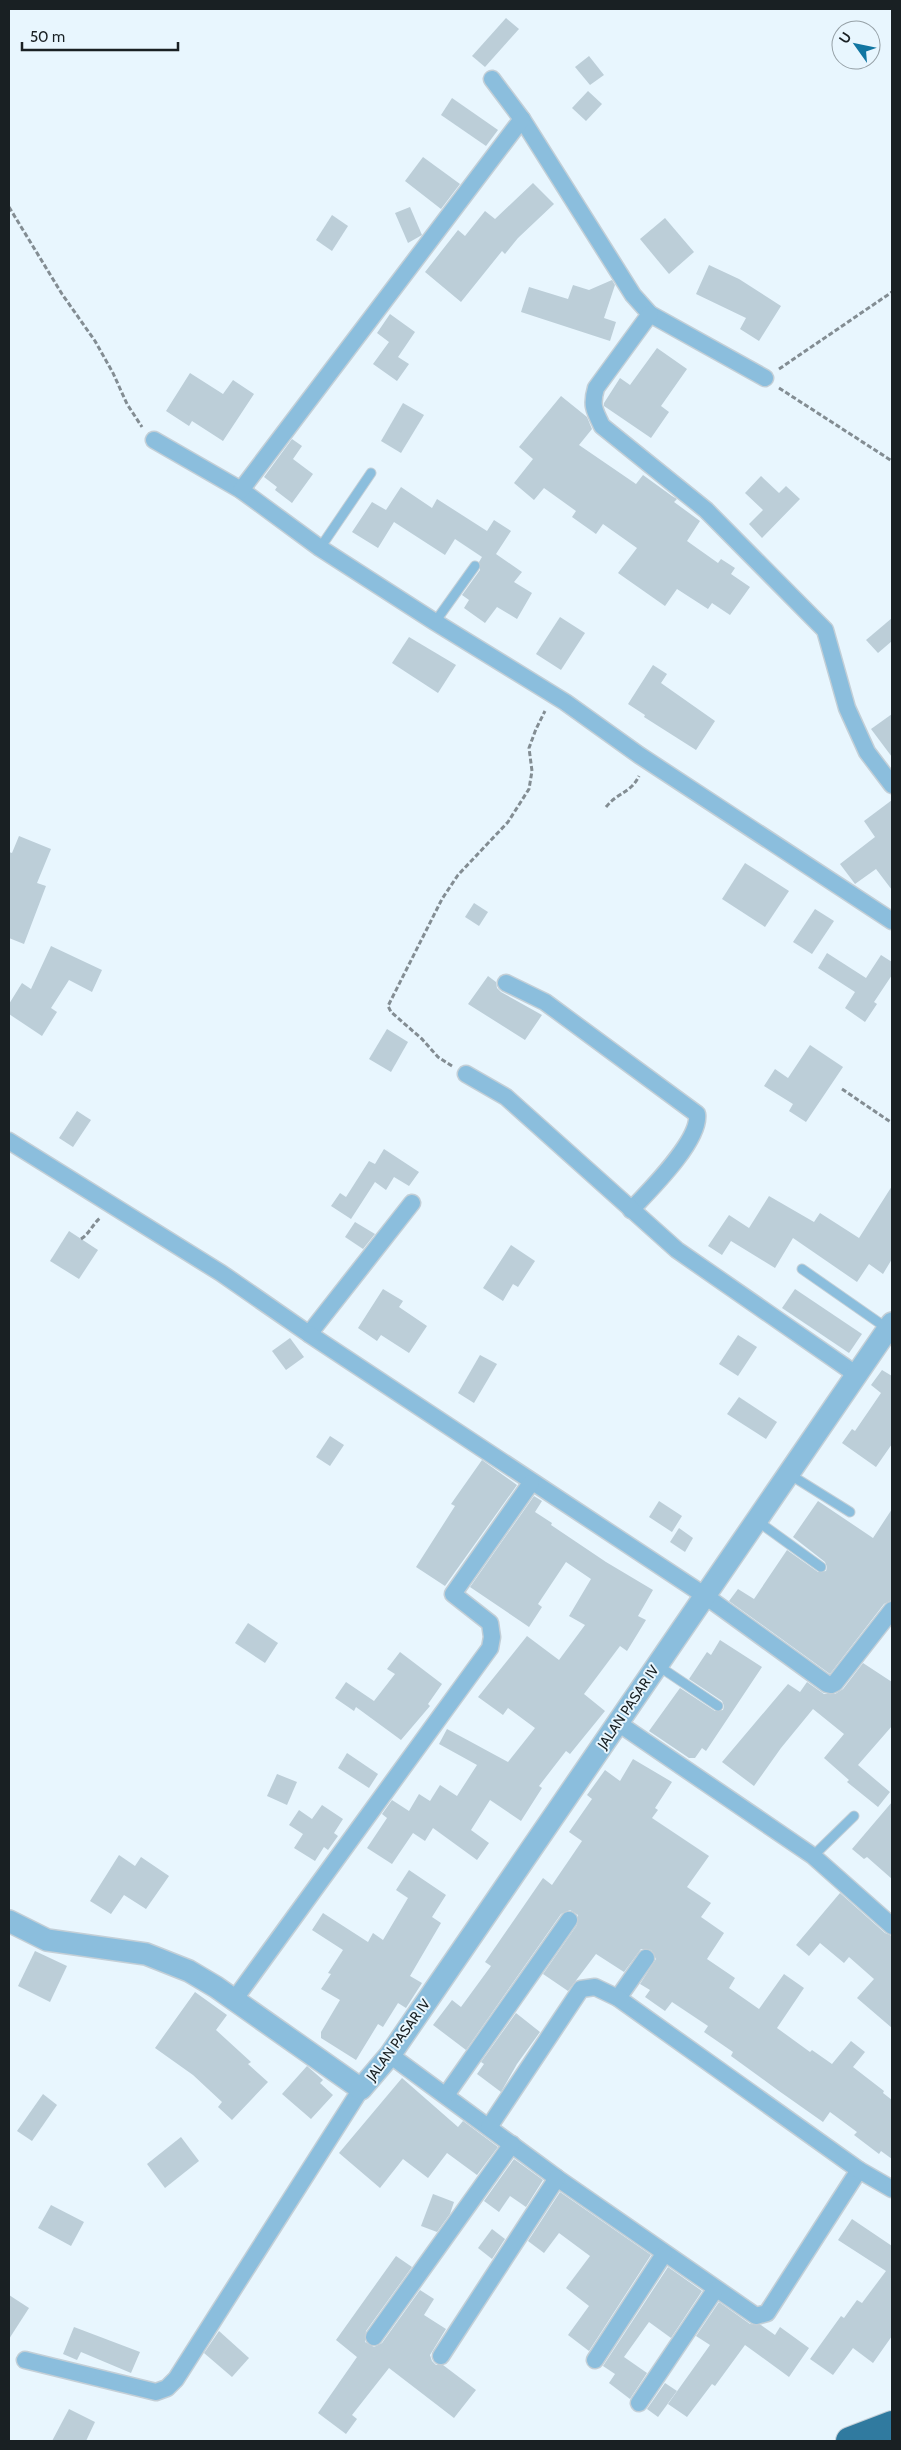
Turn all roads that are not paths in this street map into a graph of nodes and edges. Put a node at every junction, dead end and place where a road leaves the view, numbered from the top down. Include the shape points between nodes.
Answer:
1 (492, 79) dead end
2 (522, 119) junction
3 (650, 314) junction
4 (765, 378) road end
5 (154, 440) road end
6 (371, 473) dead end
7 (241, 490) junction
8 (320, 548) junction
9 (475, 566) dead end
10 (435, 622) junction
11 (892, 785) edge
12 (892, 921) edge
13 (506, 983) dead end
14 (466, 1074) road end
15 (9, 1141) edge
16 (412, 1203) dead end
17 (631, 1210) junction
18 (802, 1270) dead end
19 (890, 1326) edge
20 (309, 1334) junction
21 (857, 1375) junction
22 (789, 1474) junction
23 (531, 1483) junction
24 (850, 1512) dead end
25 (756, 1520) junction
26 (821, 1567) dead end
27 (704, 1595) junction
28 (892, 1610) edge
29 (657, 1665) junction
30 (718, 1706) dead end
31 (618, 1723) junction
32 (854, 1816) dead end
33 (813, 1856) junction
34 (569, 1920) dead end
35 (9, 1921) edge
36 (892, 1926) edge
37 (646, 1958) dead end
38 (618, 1998) junction
39 (234, 2000) junction
40 (390, 2055) junction
41 (361, 2089) junction
42 (446, 2095) junction
43 (489, 2127) junction
44 (512, 2144) junction
45 (859, 2170) junction
46 (557, 2178) junction
47 (892, 2189) edge
48 (664, 2254) junction
49 (716, 2290) junction
50 (374, 2338) dead end
51 (441, 2356) dead end
52 (25, 2360) dead end
53 (595, 2360) dead end
54 (639, 2403) dead end
55 (892, 2425) edge
56 (850, 2441) edge

1 - 2 street
2 - 3 street via 633,295
2 - 7 street
3 - 4 street
3 - 11 street via 596,388 592,401 602,426 706,510 825,630 847,708 867,752
5 - 7 street
6 - 8 lane
7 - 8 street
8 - 10 street
9 - 10 lane
10 - 12 street via 554,695 645,759
13 - 17 street via 545,1002 696,1114 695,1130 682,1150
14 - 17 street via 506,1098
15 - 20 street via 221,1273
16 - 20 street
17 - 21 street via 677,1250
18 - 19 lane
19 - 21 street, JALAN PASAR IV
20 - 23 street
21 - 22 street, JALAN PASAR IV
22 - 24 lane
22 - 25 street, JALAN PASAR IV
23 - 27 street
23 - 39 street via 453,1594 490,1623 490,1648
25 - 26 lane
25 - 27 street, JALAN PASAR IV
27 - 28 street via 831,1685
27 - 29 street, JALAN PASAR IV
29 - 30 lane
29 - 31 street, JALAN PASAR IV
31 - 33 street
31 - 40 street, JALAN PASAR IV
32 - 33 lane
33 - 36 street
34 - 42 street
35 - 39 street via 47,1940 146,1954 168,1961
37 - 38 street
38 - 43 street via 595,1987 582,1989
38 - 45 street
39 - 41 street
40 - 41 street, JALAN PASAR IV
40 - 42 street
41 - 52 street via 176,2379 167,2388 156,2392
42 - 43 street
43 - 44 street
44 - 46 street
44 - 50 street
45 - 47 street
45 - 49 street via 767,2313 756,2316
46 - 48 street
46 - 51 street
48 - 49 street
48 - 53 street
49 - 54 street
55 - 56 highway

